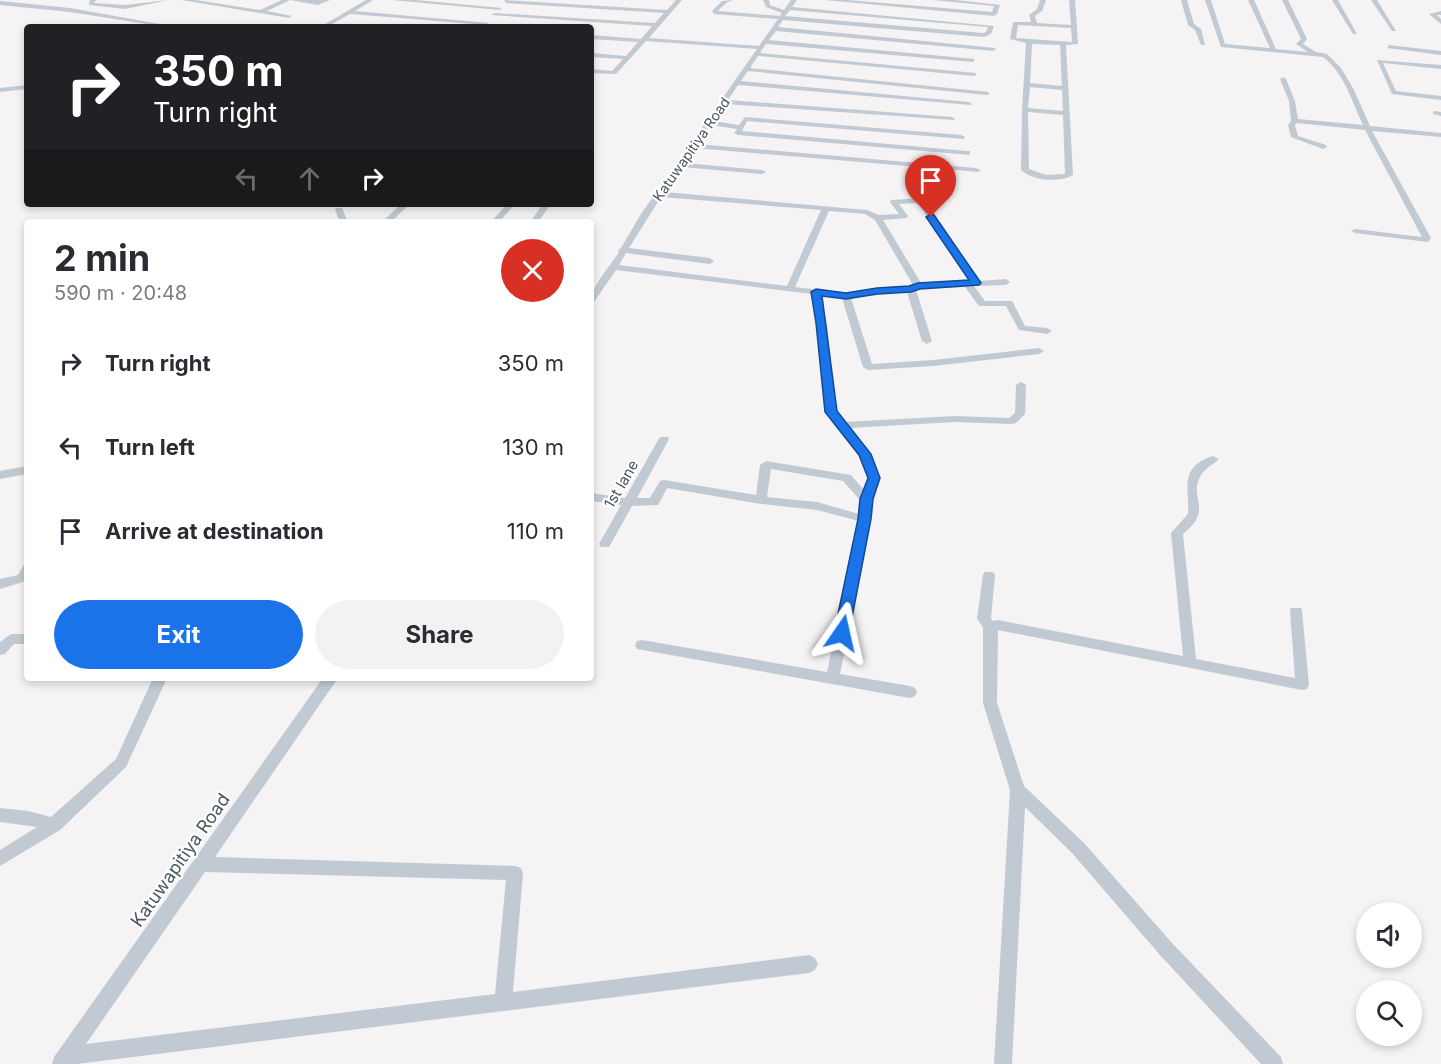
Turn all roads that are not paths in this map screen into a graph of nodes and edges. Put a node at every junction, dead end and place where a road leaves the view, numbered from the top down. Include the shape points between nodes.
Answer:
1 (93, 0) edge
2 (166, 0) edge
3 (184, 0) edge
4 (286, 0) edge
5 (293, 0) edge
6 (327, 0) edge
7 (370, 0) edge
8 (396, 0) edge
9 (679, 0) edge
10 (730, 0) edge
11 (766, 0) edge
12 (794, 0) edge
13 (828, 0) edge
14 (921, 0) edge
15 (936, 0) edge
16 (1043, 0) edge
17 (1072, 0) edge
18 (1184, 0) edge
19 (1208, 0) edge
20 (1251, 0) edge
21 (1285, 0) edge
22 (1335, 0) edge
23 (1374, 0) edge
24 (506, 1) edge
25 (0, 3) edge
26 (918, 7) junction
27 (499, 8) junction
28 (261, 12) junction
29 (350, 12) junction
30 (669, 12) junction
31 (786, 13) junction
32 (1441, 13) edge
33 (494, 15) junction
34 (289, 16) dead end
35 (901, 18) junction
36 (1441, 22) edge
37 (157, 24) edge
38 (329, 24) edge
39 (474, 24) edge
40 (485, 24) edge
41 (1034, 24) junction
42 (1042, 24) junction
43 (657, 25) junction
44 (896, 27) junction
45 (1075, 27) junction
46 (776, 29) junction
47 (1394, 30) dead end
48 (1355, 33) dead end
49 (594, 37) edge
50 (886, 39) junction
51 (644, 40) junction
52 (1029, 42) junction
53 (1042, 43) junction
54 (1203, 44) dead end
55 (1063, 45) junction
56 (1389, 47) dead end
57 (762, 48) junction
58 (994, 49) dead end
59 (880, 52) junction
60 (1273, 53) junction
61 (1441, 53) edge
62 (594, 55) edge
63 (1320, 55) junction
64 (627, 58) junction
65 (973, 60) dead end
66 (873, 65) junction
67 (1441, 67) edge
68 (746, 69) junction
69 (594, 71) edge
70 (974, 74) dead end
71 (1283, 79) dead end
72 (737, 83) junction
73 (1027, 85) junction
74 (24, 87) edge
75 (1064, 88) junction
76 (0, 90) edge
77 (987, 93) dead end
78 (1441, 98) edge
79 (724, 102) junction
80 (969, 104) dead end
81 (1025, 110) junction
82 (1066, 113) junction
83 (952, 119) dead end
84 (1295, 121) junction
85 (709, 123) junction
86 (741, 126) junction
87 (1367, 128) junction
88 (1441, 135) edge
89 (961, 136) dead end
90 (694, 146) junction
91 (1323, 147) dead end
92 (967, 153) dead end
93 (680, 165) junction
94 (976, 170) dead end
95 (762, 172) dead end
96 (659, 194) junction
97 (403, 207) edge
98 (509, 207) edge
99 (546, 207) edge
100 (826, 209) junction
101 (339, 210) dead end
102 (878, 218) junction
103 (343, 219) edge
104 (393, 219) edge
105 (498, 219) edge
106 (536, 219) edge
107 (1356, 231) dead end
108 (622, 250) junction
109 (710, 261) dead end
110 (615, 267) junction
111 (1006, 282) dead end
112 (972, 283) junction
113 (790, 288) junction
114 (914, 288) junction
115 (816, 292) junction
116 (594, 296) edge
117 (846, 296) junction
118 (1047, 331) dead end
119 (927, 341) dead end
120 (1039, 351) dead end
121 (1021, 385) dead end
122 (842, 425) junction
123 (664, 439) dead end
124 (1213, 459) dead end
125 (24, 471) edge
126 (0, 475) edge
127 (594, 497) edge
128 (866, 499) junction
129 (761, 500) junction
130 (627, 502) junction
131 (865, 519) junction
132 (605, 544) dead end
133 (24, 574) edge
134 (989, 576) dead end
135 (0, 584) edge
136 (1296, 611) dead end
137 (990, 626) junction
138 (24, 639) edge
139 (642, 645) dead end
140 (0, 650) edge
141 (1190, 663) junction
142 (832, 679) junction
143 (159, 681) edge
144 (329, 681) edge
145 (910, 692) dead end
146 (1018, 790) junction
147 (0, 815) edge
148 (54, 825) junction
149 (0, 859) edge
150 (201, 864) junction
151 (809, 964) dead end
152 (503, 1002) junction
153 (64, 1060) edge
154 (1002, 1064) edge
155 (1274, 1064) edge

1 - 2 street via 91,4 125,7
3 - 28 street
4 - 28 street
5 - 6 street
7 - 29 street
8 - 27 street
9 - 30 street
10 - 31 street via 714,12
11 - 31 street via 768,6
12 - 31 street, Katuwapitiya Road
13 - 26 street
14 - 26 street
15 - 26 street via 997,5 994,14
16 - 41 street via 1040,10 1032,15
17 - 45 street
18 - 54 street via 1191,25 1198,29
19 - 60 street via 1223,46
20 - 60 street
21 - 63 street via 1304,39 1299,44
22 - 48 street
23 - 47 street
24 - 27 street
24 - 30 street
25 - 37 street
27 - 33 street
28 - 34 street
29 - 38 street
29 - 39 street
30 - 43 street
31 - 35 street
31 - 44 street
31 - 46 street, Katuwapitiya Road
32 - 36 street via 1432,14
33 - 40 street
33 - 43 street
35 - 44 street
35 - 44 street via 991,26 984,35
41 - 42 street
41 - 52 street via 1015,24 1013,39
42 - 45 street
42 - 53 street
43 - 51 street
45 - 55 street via 1075,44
46 - 50 street
46 - 57 street, Katuwapitiya Road
49 - 51 street
50 - 58 street
50 - 59 street
51 - 57 street
51 - 64 street
52 - 53 street
52 - 73 street
53 - 55 street
55 - 75 street
56 - 61 street
57 - 59 street
57 - 66 street
57 - 68 street, Katuwapitiya Road
59 - 65 street
59 - 66 street
60 - 63 street
62 - 64 street
63 - 87 street via 1331,59
64 - 69 street via 614,73
66 - 70 street
67 - 78 street via 1378,61 1394,93
68 - 72 street, Katuwapitiya Road
68 - 77 street
71 - 84 street
72 - 79 street, Katuwapitiya Road
72 - 80 street
73 - 75 street
73 - 81 street
74 - 76 street
75 - 82 street
79 - 83 street
79 - 85 street, Katuwapitiya Road
81 - 82 street
81 - 82 street via 1025,170 1034,175 1069,175
84 - 87 street
84 - 91 street via 1291,125 1295,137
85 - 86 street
85 - 90 street, Katuwapitiya Road
86 - 89 street via 745,119
86 - 92 street via 738,133
87 - 88 street
87 - 107 street via 1427,238
90 - 93 street, Katuwapitiya Road
90 - 94 street
93 - 95 street
93 - 96 street, Katuwapitiya Road
96 - 100 street
96 - 108 street, Katuwapitiya Road
97 - 104 street
98 - 105 street
99 - 106 street
100 - 102 street via 867,212
100 - 113 street
101 - 103 street
102 - 112 street via 904,216 894,202 920,200
102 - 114 street
108 - 109 street
108 - 110 street, Katuwapitiya Road
110 - 113 street
110 - 116 street, Katuwapitiya Road
111 - 112 street
112 - 114 street
112 - 118 street via 982,304 1009,303 1022,328
113 - 115 street
114 - 117 street
114 - 119 street
115 - 117 street
115 - 122 street via 831,412
117 - 120 street via 868,367
121 - 122 street via 1020,414 1012,421 955,419
122 - 128 street via 865,454 874,478
123 - 130 street, 1st lane
124 - 141 street via 1194,476 1191,488 1195,514 1177,533
125 - 126 street
127 - 130 street
128 - 129 street via 847,478 766,465
128 - 131 street
129 - 130 street via 664,484 654,502
129 - 131 street via 817,506
130 - 132 street, 1st lane
131 - 142 street
133 - 135 street
134 - 137 street via 984,619
136 - 141 street via 1302,685
137 - 141 street
137 - 146 street via 990,704
138 - 140 street via 11,639
139 - 142 street
142 - 145 street
143 - 148 street via 121,763
144 - 150 street, Katuwapitiya Road
146 - 154 street
146 - 155 street via 1078,848
147 - 148 street
148 - 149 street
150 - 152 street via 515,873
150 - 153 street, Katuwapitiya Road
151 - 152 street
152 - 153 street

